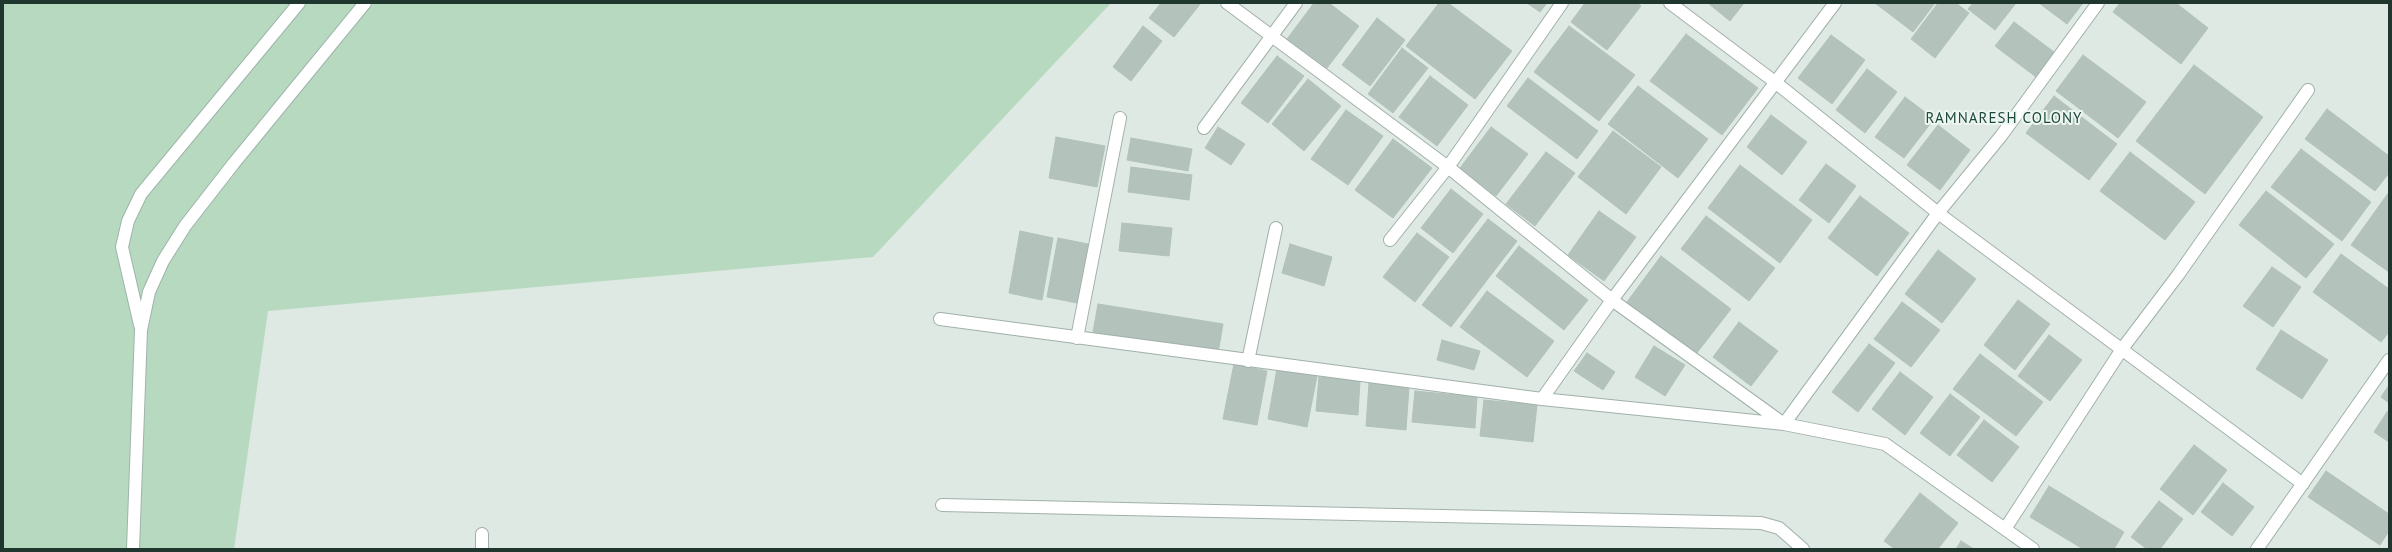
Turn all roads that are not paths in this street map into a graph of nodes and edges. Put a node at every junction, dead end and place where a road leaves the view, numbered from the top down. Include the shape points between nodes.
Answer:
1 (299, 3) edge
2 (365, 3) edge
3 (1227, 3) edge
4 (1296, 3) edge
5 (1562, 3) edge
6 (1670, 3) edge
7 (1835, 3) edge
8 (2098, 3) edge
9 (1270, 36) junction
10 (1775, 82) junction
11 (2308, 90) dead end
12 (1120, 118) dead end
13 (1204, 128) dead end
14 (1448, 167) junction
15 (1938, 213) junction
16 (1276, 228) dead end
17 (1390, 240) dead end
18 (1612, 300) junction
19 (940, 319) dead end
20 (141, 330) junction
21 (1077, 338) junction
22 (2122, 349) junction
23 (2389, 360) edge
24 (1248, 361) junction
25 (1542, 399) junction
26 (1784, 424) junction
27 (2303, 484) junction
28 (942, 505) dead end
29 (2004, 529) junction
30 (482, 534) dead end
31 (132, 549) edge
32 (482, 549) edge
33 (1803, 549) edge
34 (2033, 549) edge
35 (2258, 549) edge

1 - 20 street via 141,194 128,221 122,248
2 - 20 street via 185,226 163,261 149,292
3 - 9 street
4 - 9 street
5 - 14 street
6 - 10 street
7 - 10 street
8 - 15 street via 2000,136
9 - 13 street
9 - 14 street
10 - 15 street
10 - 18 street
11 - 22 street via 2178,275
12 - 21 street
14 - 17 street
14 - 18 street
15 - 22 street
15 - 26 street
16 - 24 street
18 - 25 street
18 - 26 street
19 - 21 street
20 - 31 street
21 - 24 street
22 - 27 street
22 - 29 street
23 - 27 street
24 - 25 street
25 - 26 street
26 - 29 street via 1885,444
27 - 35 street
28 - 33 street via 1761,523 1779,528
29 - 34 street
30 - 32 street

